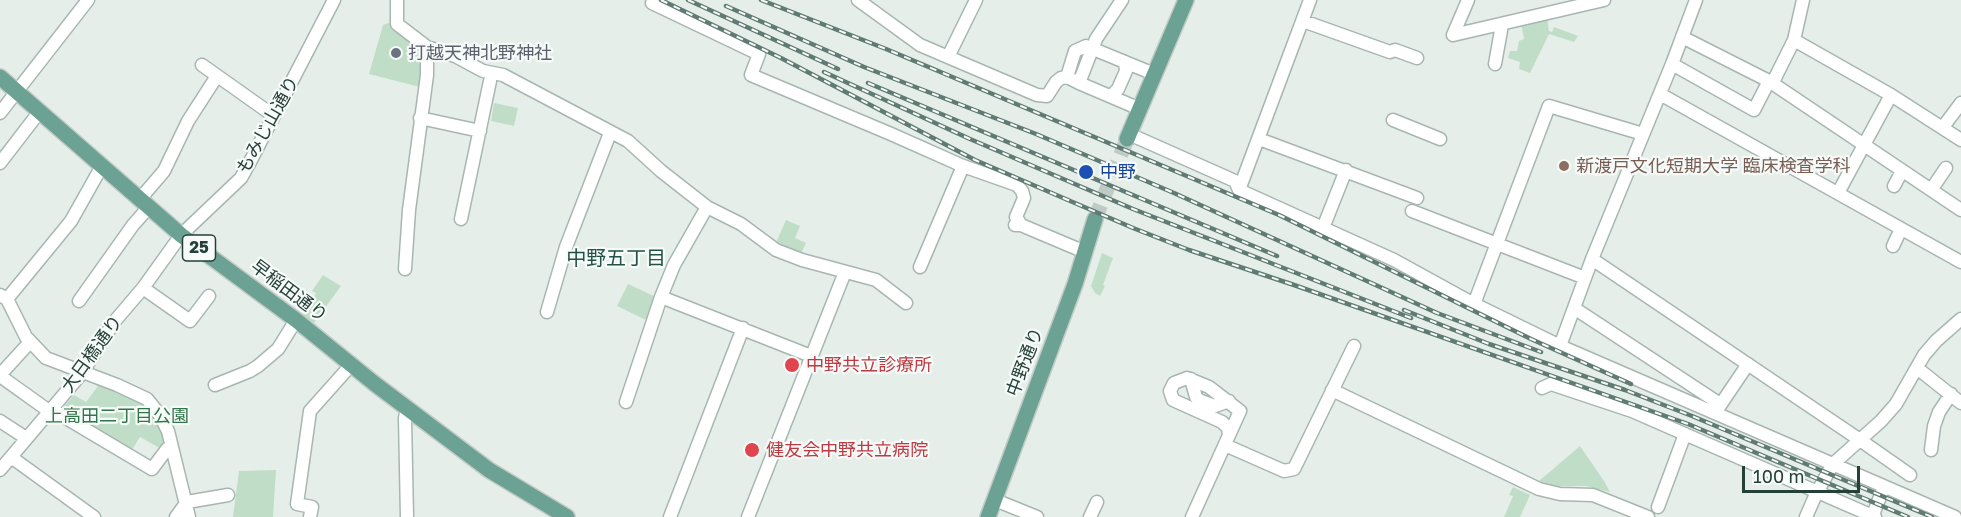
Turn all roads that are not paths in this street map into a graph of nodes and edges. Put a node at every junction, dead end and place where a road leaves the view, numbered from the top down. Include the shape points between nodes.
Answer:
1 (88, 0) edge
2 (334, 0) edge
3 (397, 0) edge
4 (858, 0) edge
5 (976, 0) edge
6 (1122, 0) edge
7 (1186, 0) edge
8 (1310, 0) edge
9 (1468, 0) edge
10 (1604, 0) edge
11 (1696, 0) edge
12 (1803, 0) edge
13 (652, 3) dead end
14 (1303, 21) junction
15 (1502, 25) junction
16 (1682, 37) junction
17 (1794, 40) junction
18 (427, 46) junction
19 (1093, 47) junction
20 (948, 57) junction
21 (1417, 58) dead end
22 (1125, 62) junction
23 (202, 64) dead end
24 (1495, 64) dead end
25 (1672, 64) junction
26 (1154, 74) junction
27 (217, 76) junction
28 (0, 77) edge
29 (1066, 77) junction
30 (490, 81) dead end
31 (1079, 83) junction
32 (1770, 83) junction
33 (17, 91) junction
34 (1660, 94) junction
35 (1891, 95) junction
36 (1111, 96) junction
37 (1961, 103) edge
38 (1140, 109) junction
39 (40, 111) junction
40 (0, 114) edge
41 (274, 116) junction
42 (420, 118) junction
43 (1394, 120) dead end
44 (1943, 127) junction
45 (480, 131) junction
46 (610, 133) junction
47 (1643, 134) junction
48 (1960, 136) edge
49 (1128, 137) joint
50 (1259, 139) junction
51 (1440, 139) dead end
52 (1863, 145) junction
53 (0, 163) edge
54 (102, 166) junction
55 (963, 166) junction
56 (1946, 168) dead end
57 (1346, 170) junction
58 (1902, 171) junction
59 (1894, 186) dead end
60 (1239, 190) junction
61 (1931, 190) junction
62 (1838, 193) junction
63 (1418, 198) dead end
64 (145, 203) junction
65 (706, 207) junction
66 (1961, 210) edge
67 (1412, 211) dead end
68 (461, 219) dead end
69 (1095, 219) tunnel mouth
70 (1323, 228) junction
71 (1901, 229) junction
72 (181, 235) junction
73 (1496, 243) junction
74 (1893, 246) dead end
75 (1085, 252) junction
76 (1592, 259) junction
77 (1961, 262) edge
78 (920, 267) dead end
79 (405, 269) dead end
80 (845, 272) junction
81 (1585, 278) junction
82 (143, 288) junction
83 (209, 296) dead end
84 (4, 297) edge
85 (661, 297) junction
86 (79, 301) dead end
87 (906, 303) dead end
88 (1474, 304) junction
89 (1574, 308) junction
90 (548, 312) dead end
91 (1961, 319) edge
92 (296, 320) junction
93 (743, 328) junction
94 (30, 342) junction
95 (1354, 346) dead end
96 (1560, 346) junction
97 (811, 356) junction
98 (1748, 364) junction
99 (351, 365) junction
100 (1917, 368) junction
101 (82, 373) junction
102 (0, 376) edge
103 (215, 385) dead end
104 (1542, 388) dead end
105 (1332, 390) junction
106 (1951, 394) junction
107 (626, 402) dead end
108 (1961, 403) edge
109 (407, 408) junction
110 (1718, 409) junction
111 (50, 410) junction
112 (0, 421) edge
113 (1685, 434) junction
114 (26, 438) junction
115 (1227, 440) junction
116 (1860, 440) junction
117 (169, 446) junction
118 (1931, 450) dead end
119 (1833, 464) junction
120 (4, 465) edge
121 (1910, 475) dead end
122 (1884, 487) junction
123 (1818, 492) junction
124 (228, 495) dead end
125 (995, 500) junction
126 (187, 502) junction
127 (1097, 502) dead end
128 (1658, 507) dead end
129 (94, 517) edge
130 (176, 517) edge
131 (189, 517) edge
132 (310, 517) edge
133 (407, 517) edge
134 (567, 517) edge
135 (670, 517) edge
136 (748, 517) edge
137 (988, 517) edge
138 (1037, 517) edge
139 (1090, 517) edge
140 (1192, 517) edge
141 (1648, 517) edge
142 (1806, 517) edge
143 (1873, 517) edge
144 (1955, 517) edge

1 - 33 street
2 - 41 street, もみじ山通り
3 - 18 street via 397,24
4 - 20 street via 916,42
5 - 20 street
6 - 19 street
7 - 26 main road
8 - 14 street
9 - 15 street via 1453,35
10 - 15 street
11 - 16 street
12 - 17 street
13 - 55 street via 759,54 749,80
14 - 21 street
14 - 50 street
15 - 24 street
16 - 25 street
16 - 32 street
17 - 32 street
17 - 35 street
18 - 42 street
18 - 46 street via 539,92
19 - 22 street
19 - 29 street via 1075,51
19 - 31 street
20 - 29 street via 1042,97 1050,94 1060,78
22 - 26 street
22 - 36 street via 1126,71
23 - 27 street
25 - 32 street via 1754,110
25 - 34 street
26 - 38 main road
27 - 41 street
27 - 64 street via 188,121
28 - 33 main road, 早稲田通り / 25
29 - 31 street
30 - 45 street
31 - 36 street
32 - 52 street
33 - 39 main road, 早稲田通り / 25
33 - 40 street
34 - 47 street
34 - 62 street
35 - 44 street
35 - 52 street
36 - 38 street
37 - 44 street
38 - 49 main road
39 - 53 street
39 - 54 main road, 早稲田通り / 25
41 - 72 street, もみじ山通り via 241,178
42 - 45 street
42 - 79 street
43 - 51 street
44 - 48 street
45 - 68 street
46 - 65 street via 628,141
46 - 90 street via 566,248
47 - 73 street via 1549,106
47 - 76 street
49 - 60 street via 1236,181
50 - 57 street
50 - 60 street
52 - 58 street
52 - 62 street
54 - 64 main road, 早稲田通り / 25
54 - 84 street via 71,221
55 - 75 street via 1020,187 1024,198 1016,217 1021,225
55 - 78 street
56 - 61 street
57 - 63 street
57 - 70 street
58 - 59 street
58 - 61 street
60 - 70 street
61 - 66 street
62 - 71 street
64 - 72 main road, 早稲田通り / 25
64 - 86 street via 134,225
65 - 80 street via 741,224 776,250
65 - 85 street
67 - 73 street
69 - 75 main road, 中野通り
70 - 88 street via 1394,260
71 - 74 street
71 - 77 street
72 - 82 street, 大日橋通り
72 - 92 main road, 早稲田通り / 25
73 - 81 street
73 - 88 street
75 - 125 main road, 中野通り
76 - 81 street
76 - 98 street
80 - 87 street via 882,283
80 - 97 street
81 - 89 street
82 - 83 street via 190,321
82 - 101 street, 大日橋通り via 114,322
84 - 94 street
85 - 93 street
85 - 107 street
88 - 96 street
89 - 96 street
89 - 110 street
91 - 100 street via 1936,341
92 - 99 main road, 早稲田通り / 25
92 - 103 street via 278,349 258,366
93 - 97 street
93 - 135 street
94 - 101 street via 46,358
94 - 102 street
95 - 105 street
96 - 110 street
97 - 136 street
98 - 110 street
98 - 116 street
99 - 109 main road, 早稲田通り / 25
99 - 132 street via 310,411 297,504 312,507
100 - 106 street
100 - 116 street via 1896,404
101 - 111 street, 大日橋通り
101 - 117 street via 147,399 159,414
102 - 111 street
104 - 113 street via 1551,384
105 - 115 street via 1292,471 1284,471
105 - 141 street via 1539,489 1593,495
106 - 108 street
106 - 118 street via 1939,412
109 - 133 street
109 - 134 main road, 早稲田通り / 25 via 489,470
110 - 119 street
111 - 114 street, 大日橋通り
111 - 117 street via 152,469
112 - 114 street
113 - 123 street
113 - 128 street
114 - 120 street, 大日橋通り
115 - 115 street via 1226,425 1170,396 1174,383 1191,379 1212,388 1240,411
115 - 140 street
116 - 119 street
116 - 121 street
117 - 126 street
119 - 122 street
119 - 123 street
120 - 129 street
122 - 143 street
122 - 144 street
123 - 142 street
123 - 143 street
124 - 126 street
125 - 137 main road, 中野通り
125 - 138 street
126 - 130 street
126 - 131 street
127 - 139 street

